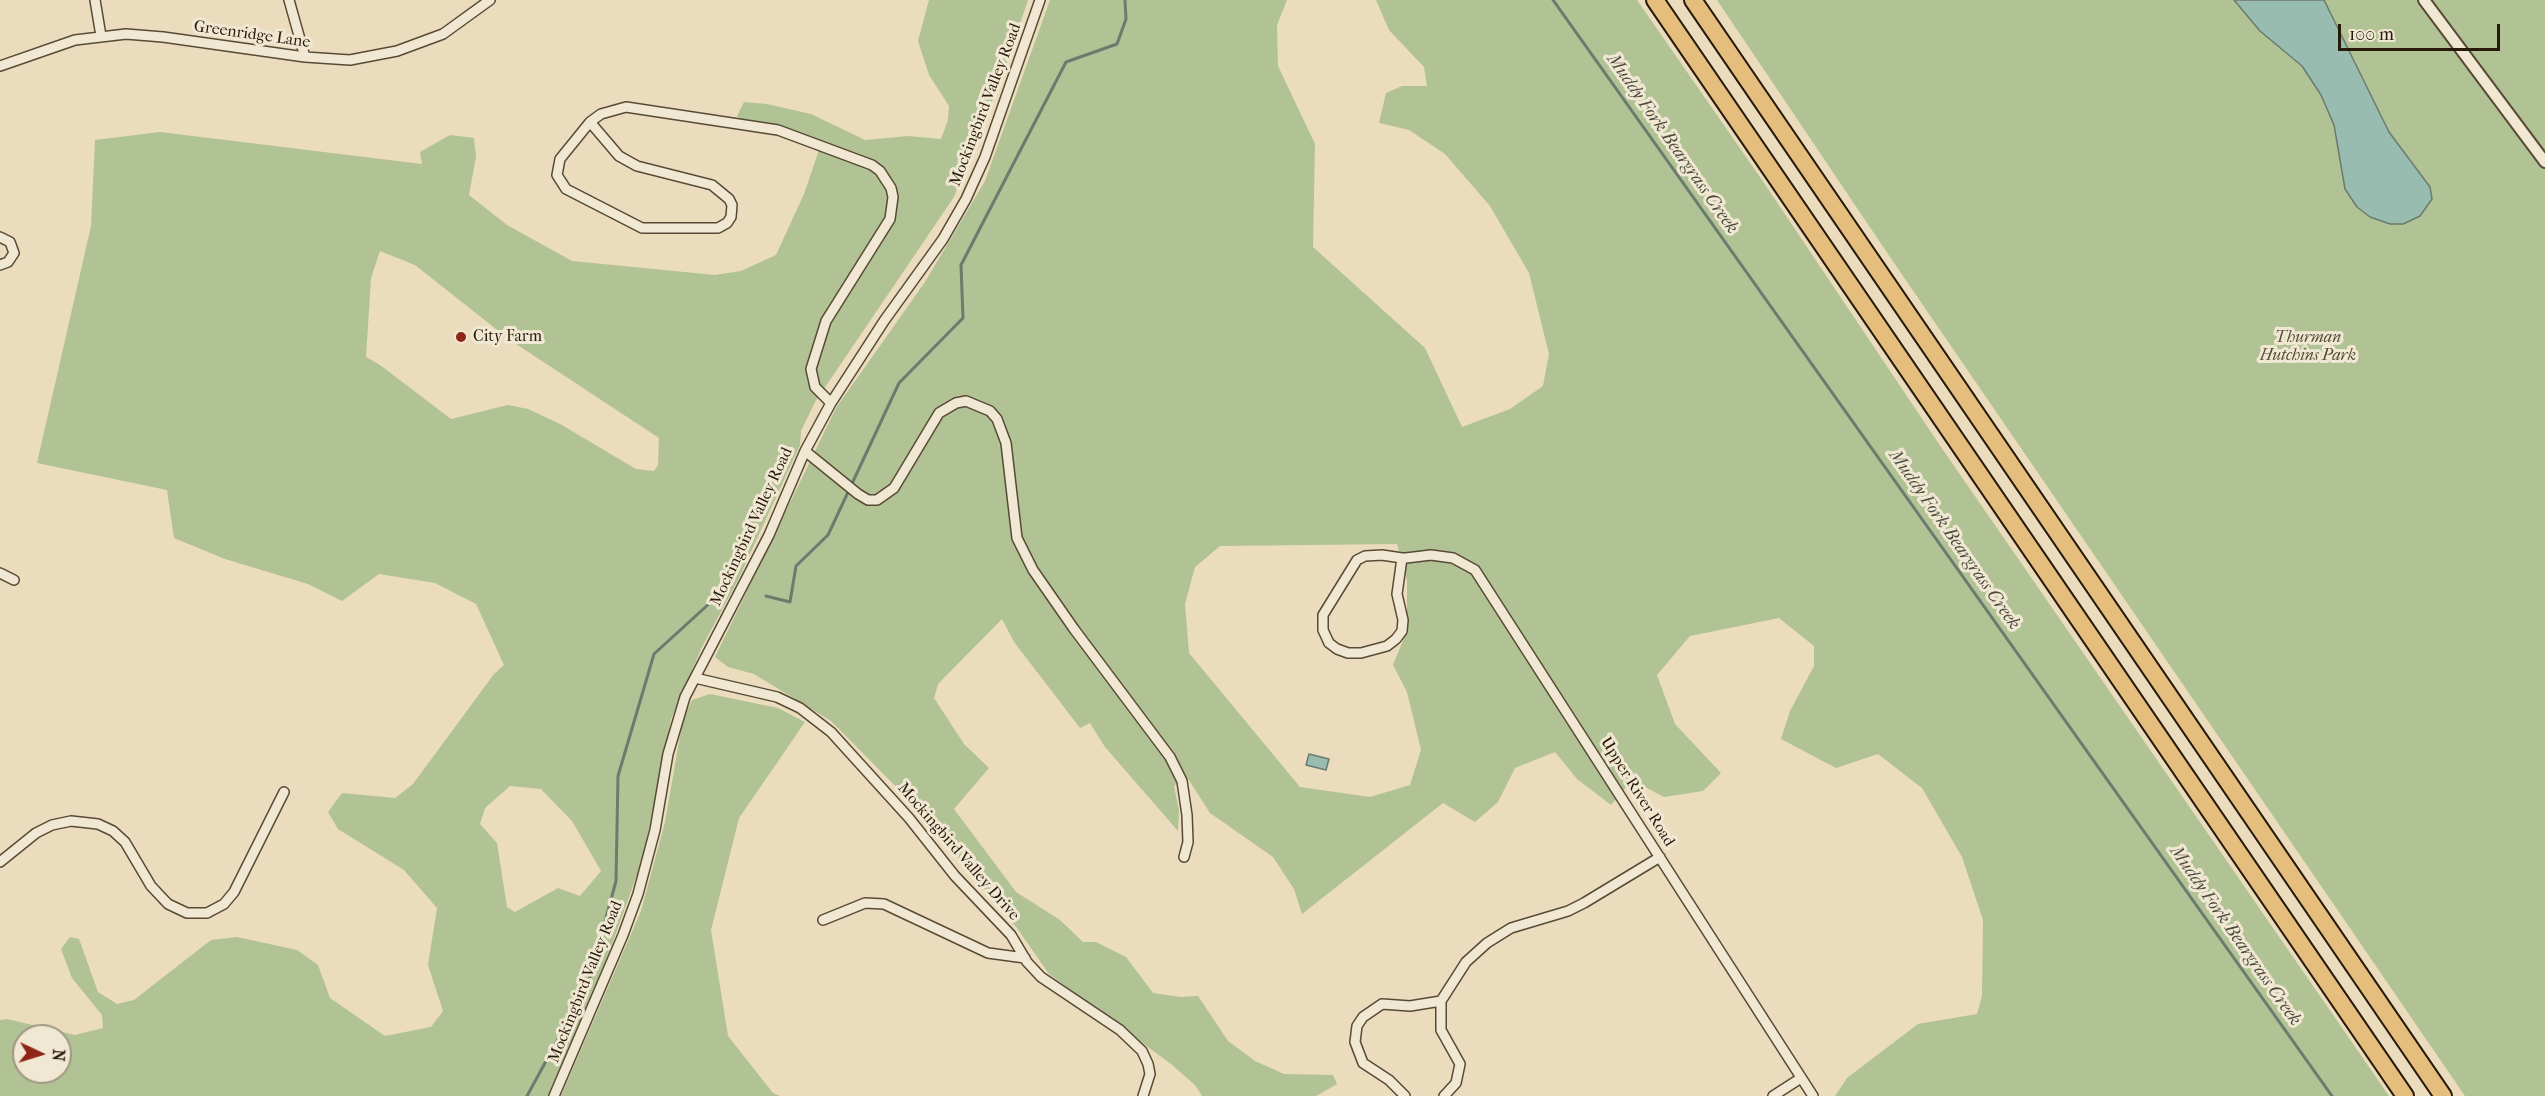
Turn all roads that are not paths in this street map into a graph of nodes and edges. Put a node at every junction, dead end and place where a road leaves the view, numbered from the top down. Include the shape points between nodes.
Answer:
1 (95, 0) edge
2 (289, 0) edge
3 (490, 0) edge
4 (1040, 0) edge
5 (1655, 0) edge
6 (1693, 0) edge
7 (2424, 0) edge
8 (101, 36) junction
9 (305, 57) junction
10 (0, 66) edge
11 (590, 122) junction
12 (2545, 162) edge
13 (0, 237) edge
14 (0, 265) edge
15 (831, 403) junction
16 (805, 451) junction
17 (1402, 558) junction
18 (0, 573) edge
19 (14, 580) dead end
20 (694, 678) junction
21 (285, 792) dead end
22 (1184, 857) dead end
23 (1660, 857) junction
24 (0, 862) edge
25 (823, 920) dead end
26 (1024, 958) junction
27 (1441, 1001) junction
28 (1801, 1078) junction
29 (554, 1096) edge
30 (1143, 1096) edge
31 (1405, 1096) edge
32 (1444, 1096) edge
33 (1773, 1096) edge
34 (1813, 1096) edge
35 (2405, 1096) edge
36 (2443, 1096) edge

1 - 8 street
2 - 9 street
3 - 9 street, Greenridge Lane via 442,34 397,51 350,60
4 - 15 street, Mockingbird Valley Road via 966,200
5 - 35 highway
6 - 36 highway
7 - 12 street
8 - 9 street, Greenridge Lane via 163,37
8 - 10 street, Greenridge Lane via 50,47
11 - 11 street via 560,159 557,175 566,189 642,228 718,228 727,223 732,205 712,185 638,166 620,156
11 - 15 street via 601,114 626,107 778,130 872,165 887,179 893,197 890,219 826,321 811,369 815,387
13 - 14 street via 10,242 14,253
15 - 16 street, Mockingbird Valley Road
16 - 20 street, Mockingbird Valley Road via 769,535
16 - 22 street via 868,500 877,500 894,488 939,413 966,401 990,411 1006,443 1017,538 1033,570 1170,757 1182,781 1188,842
17 - 17 street, Upper River Road via 1382,555 1357,560 1323,615 1323,630 1337,649 1361,653 1387,646 1402,631 1397,594
17 - 23 street, Upper River Road via 1453,558 1476,570
18 - 19 street
20 - 26 street, Mockingbird Valley Drive via 777,697 825,727 1011,935
20 - 29 street, Mockingbird Valley Road via 676,724 638,894
21 - 24 street via 234,892 224,904 207,913 187,913 168,904 151,886 125,842 98,824 71,821 52,825
23 - 27 street via 1588,902 1498,935 1466,962
23 - 28 street, Upper River Road
25 - 26 street via 865,903 884,904 988,953
26 - 30 street, Mockingbird Valley Drive via 1056,989 1137,1045 1149,1064
27 - 31 street via 1410,1006 1382,1004 1357,1026 1355,1042 1363,1063
27 - 32 street via 1441,1030 1460,1064 1456,1083
28 - 33 street
28 - 34 street, Upper River Road

